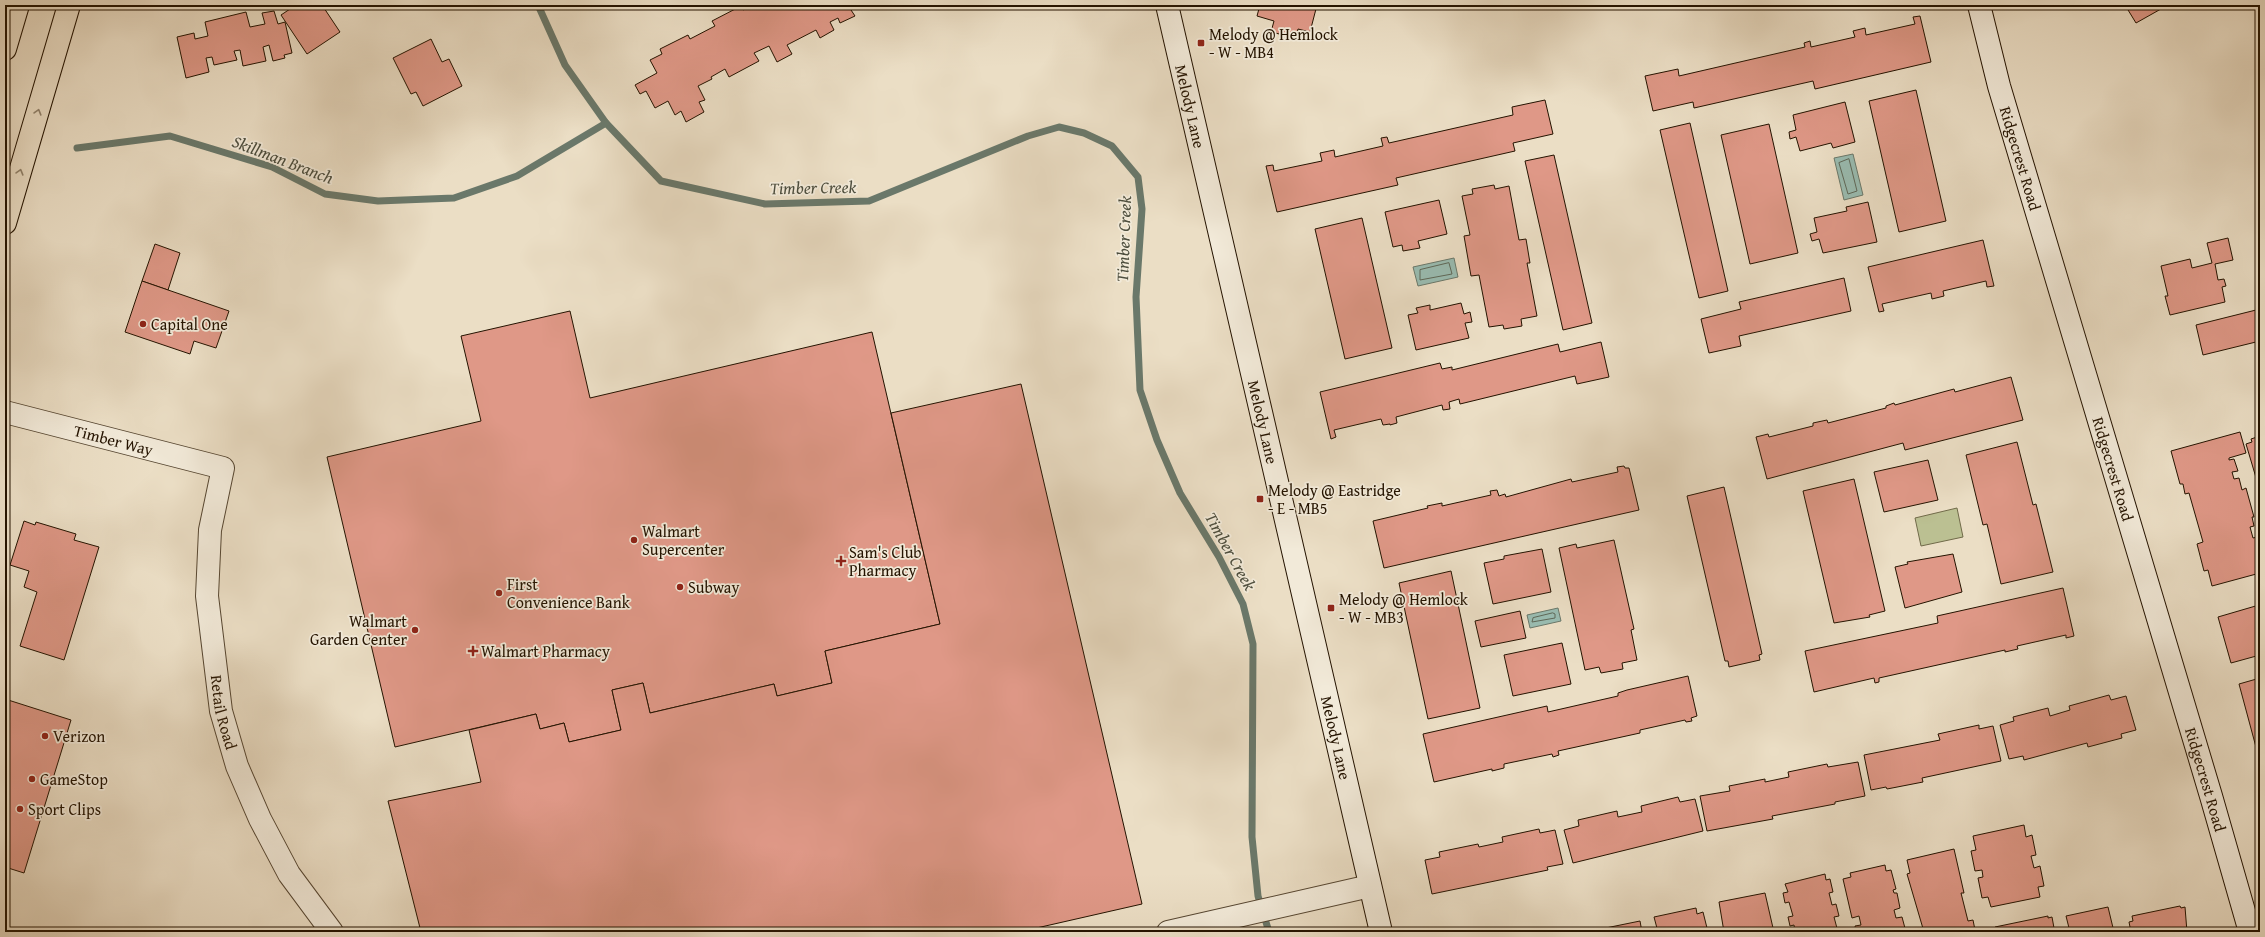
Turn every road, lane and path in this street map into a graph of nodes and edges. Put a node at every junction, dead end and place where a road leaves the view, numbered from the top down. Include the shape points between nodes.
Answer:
1 (18, 5) edge
2 (69, 5) edge
3 (1167, 5) edge
4 (1979, 5) edge
5 (5, 49) edge
6 (5, 223) edge
7 (5, 412) edge
8 (223, 468) joint
9 (1370, 886) junction
10 (332, 932) edge
11 (1168, 932) edge
12 (1381, 932) edge
13 (2250, 932) edge

1 - 5 main road
6 -> 2 main road
3 - 9 street, Melody Lane
4 - 13 street, Ridgecrest Road via 2000,86 2212,796
7 - 8 street, Timber Way
8 - 10 street, Retail Road via 210,530 206,596 221,711 237,766 260,819 289,874
9 - 11 street
9 - 12 street, Melody Lane

